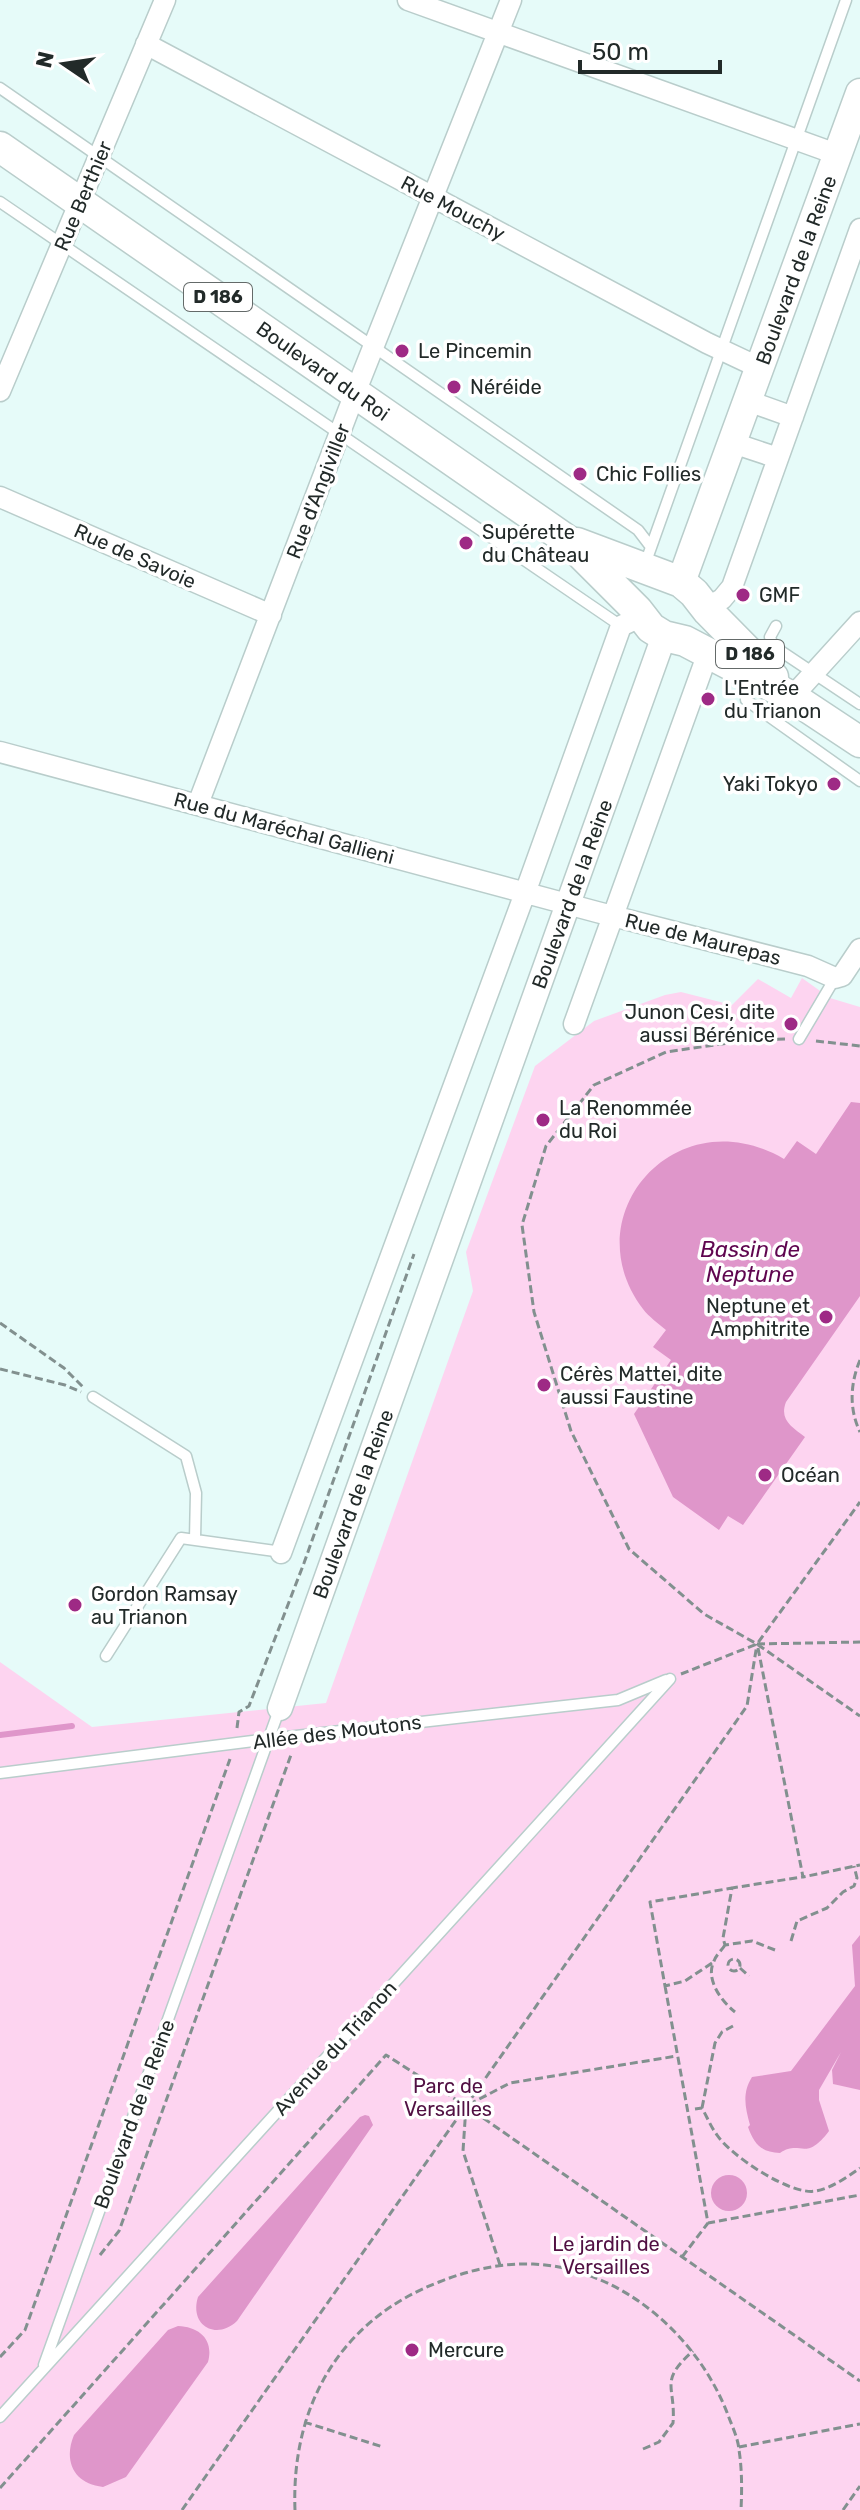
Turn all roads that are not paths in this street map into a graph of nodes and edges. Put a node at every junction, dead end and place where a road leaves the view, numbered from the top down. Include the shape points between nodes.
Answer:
1 (165, 0) edge
2 (408, 0) edge
3 (511, 0) edge
4 (846, 0) edge
5 (498, 32) junction
6 (146, 44) junction
7 (0, 88) edge
8 (860, 93) edge
9 (795, 140) junction
10 (0, 147) edge
11 (839, 155) junction
12 (99, 158) junction
13 (434, 198) junction
14 (0, 202) edge
15 (80, 203) junction
16 (860, 229) edge
17 (62, 243) junction
18 (373, 348) junction
19 (721, 350) junction
20 (760, 368) junction
21 (0, 391) edge
22 (355, 393) junction
23 (748, 401) junction
24 (793, 417) junction
25 (340, 432) junction
26 (733, 443) junction
27 (778, 458) junction
28 (0, 497) edge
29 (567, 540) junction
30 (659, 569) junction
31 (707, 610) junction
32 (271, 615) junction
33 (860, 622) edge
34 (776, 626) dead end
35 (659, 630) junction
36 (747, 673) junction
37 (814, 673) junction
38 (792, 697) junction
39 (860, 704) edge
40 (860, 742) edge
41 (0, 752) edge
42 (860, 781) edge
43 (198, 804) junction
44 (525, 893) junction
45 (569, 905) junction
46 (613, 916) junction
47 (860, 949) edge
48 (835, 978) junction
49 (574, 1024) dead end
50 (799, 1039) road end
51 (93, 1397) road end
52 (195, 1539) junction
53 (278, 1552) joint
54 (106, 1656) dead end
55 (670, 1679) joint
56 (280, 1708) joint
57 (269, 1739) junction
58 (0, 1773) edge
59 (42, 2371) junction
60 (0, 2417) edge

1 - 6 street, Rue Berthier
2 - 5 street
3 - 5 street, Rue d'Angiviller
4 - 9 lane
5 - 9 street
5 - 13 street, Rue d'Angiviller
6 - 12 street, Rue Berthier
6 - 13 street, Rue Mouchy
7 - 12 lane
8 - 11 main road, Boulevard de la Reine
9 - 11 street
9 - 19 lane
10 - 15 main road, Boulevard du Roi / D 186
11 - 20 main road, Boulevard de la Reine
12 - 15 street, Rue Berthier
12 - 18 lane
13 - 18 street, Rue d'Angiviller
13 - 19 street, Rue Mouchy
14 - 17 lane
15 - 17 street, Rue Berthier
15 - 22 main road, Boulevard du Roi / D 186
16 - 24 street, Boulevard de la Reine
17 - 21 street, Rue Berthier
17 - 25 lane
18 - 22 street, Rue d'Angiviller
18 - 30 lane via 638,530
19 - 20 street, Rue Mouchy
19 - 30 lane
20 - 23 main road, Boulevard de la Reine
22 - 25 street, Rue d'Angiviller
22 - 29 main road, Boulevard du Roi / D 186
23 - 24 street
23 - 26 main road, Boulevard de la Reine
24 - 27 street, Boulevard de la Reine
25 - 32 street, Rue d'Angiviller
25 - 35 lane
26 - 27 street
26 - 30 main road, Boulevard de la Reine
27 - 31 street, Boulevard de la Reine via 732,587
28 - 32 street, Rue de Savoie
29 - 30 main road, Boulevard du Roi / D 186
29 - 35 main road, Boulevard du Roi / D 186
30 - 31 main road, Boulevard du Roi via 694,593
30 - 35 main road, Boulevard de la Reine via 647,589
31 - 35 main road, Boulevard de la Reine via 697,631
31 - 38 main road, D 186
32 - 43 street, Rue d'Angiviller
33 - 37 street
34 - 37 lane via 770,637 773,646
35 - 36 main road, D 186
35 - 44 street
35 - 45 street, Boulevard de la Reine
35 - 46 street
36 - 38 main road, D 186
36 - 42 lane via 746,700
37 - 38 street
37 - 39 lane
38 - 40 main road, D 186
41 - 43 street, Rue du Maréchal Gallieni
43 - 44 street, Rue du Maréchal Gallieni
44 - 45 street, Rue du Maréchal Gallieni
44 - 53 street
45 - 46 street, Rue de Maurepas
45 - 56 street, Boulevard de la Reine
46 - 48 street, Rue de Maurepas via 808,966
46 - 49 street
47 - 48 street
48 - 50 lane
51 - 52 lane via 186,1456 196,1493
52 - 53 lane
52 - 54 lane via 181,1538
55 - 57 lane, Allée des Moutons via 618,1700
55 - 59 lane, Avenue du Trianon
56 - 57 lane, Boulevard de la Reine
57 - 58 lane, Allée des Moutons
57 - 59 lane, Boulevard de la Reine
59 - 60 lane, Avenue du Trianon

